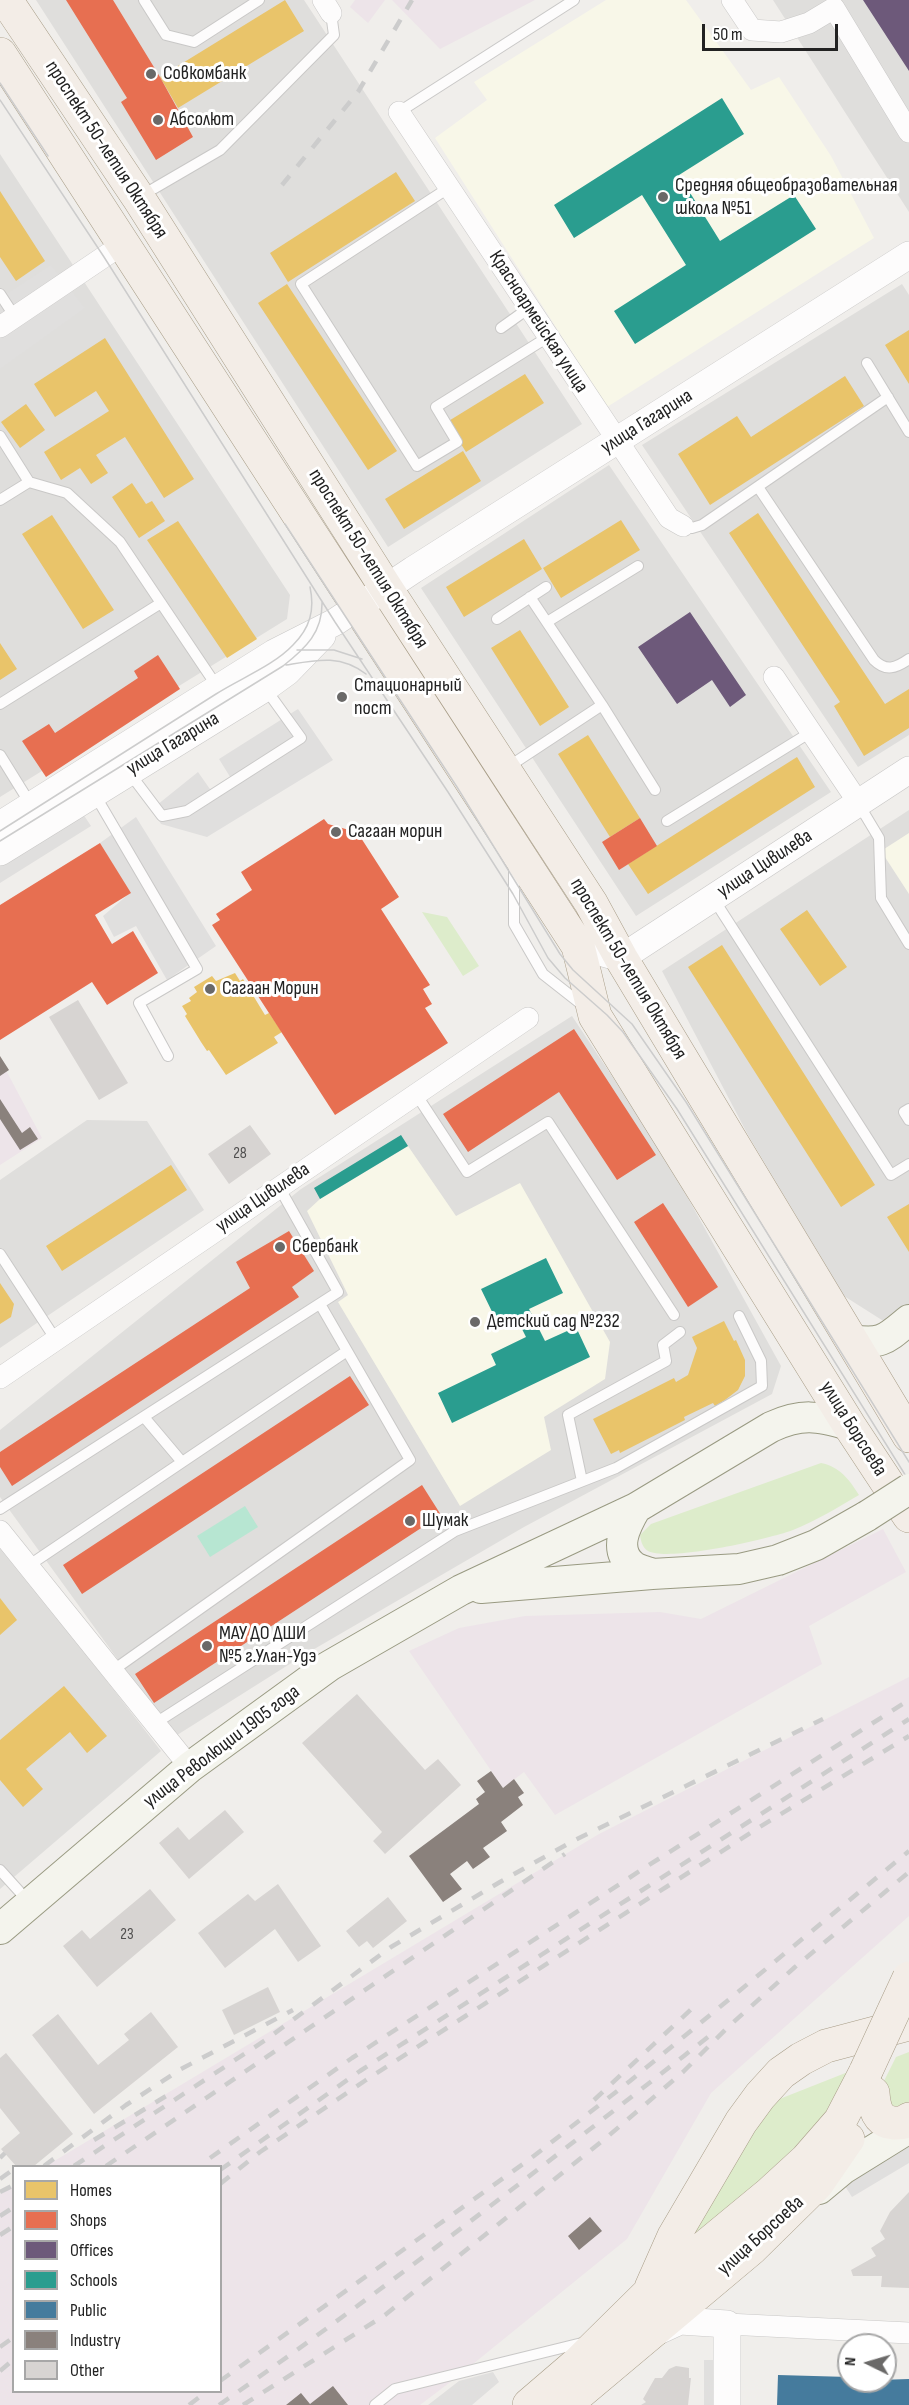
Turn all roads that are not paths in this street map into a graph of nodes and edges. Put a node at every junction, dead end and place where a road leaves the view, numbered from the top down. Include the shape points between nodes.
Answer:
1 (6, 0) edge
2 (144, 0) edge
3 (259, 0) edge
4 (574, 0) edge
5 (732, 0) edge
6 (840, 4) edge
7 (327, 6) edge
8 (0, 54) edge
9 (399, 112) joint
10 (909, 132) edge
11 (450, 188) junction
12 (138, 197) junction
13 (123, 243) junction
14 (909, 255) edge
15 (0, 294) edge
16 (529, 308) junction
17 (7, 322) edge
18 (501, 328) dead end
19 (548, 337) junction
20 (867, 363) dead end
21 (888, 397) junction
22 (909, 432) edge
23 (0, 436) edge
24 (617, 441) junction
25 (29, 482) junction
26 (758, 487) junction
27 (0, 500) edge
28 (682, 526) joint
29 (638, 566) dead end
30 (546, 587) dead end
31 (530, 597) junction
32 (161, 603) junction
33 (360, 606) junction
34 (497, 619) dead end
35 (547, 622) junction
36 (909, 659) edge
37 (774, 677) dead end
38 (258, 678) junction
39 (218, 688) junction
40 (0, 704) edge
41 (602, 705) junction
42 (812, 732) junction
43 (0, 755) edge
44 (121, 762) junction
45 (909, 770) edge
46 (503, 771) junction
47 (87, 783) junction
48 (655, 790) dead end
49 (858, 802) junction
50 (31, 805) junction
51 (667, 821) dead end
52 (0, 825) edge
53 (514, 850) junction
54 (0, 852) edge
55 (713, 898) junction
56 (909, 944) edge
57 (579, 946) junction
58 (621, 958) junction
59 (595, 1016) junction
60 (528, 1018) dead end
61 (168, 1056) dead end
62 (417, 1094) junction
63 (909, 1109) edge
64 (909, 1120) edge
65 (909, 1164) edge
66 (279, 1187) junction
67 (0, 1254) edge
68 (320, 1304) junction
69 (674, 1315) dead end
70 (739, 1316) dead end
71 (909, 1320) edge
72 (680, 1332) dead end
73 (886, 1339) junction
74 (56, 1340) junction
75 (850, 1340) junction
76 (347, 1351) junction
77 (818, 1372) joint
78 (0, 1378) edge
79 (882, 1396) junction
80 (144, 1417) junction
81 (849, 1425) junction
82 (909, 1436) edge
83 (182, 1462) junction
84 (582, 1482) junction
85 (909, 1489) edge
86 (636, 1508) junction
87 (0, 1509) edge
88 (909, 1516) edge
89 (0, 1531) edge
90 (28, 1566) junction
91 (652, 1574) junction
92 (461, 1590) junction
93 (112, 1671) junction
94 (154, 1724) junction
95 (190, 1767) junction
96 (0, 1870) edge
97 (30, 1904) junction
98 (0, 1929) edge
99 (909, 1978) edge
100 (909, 2016) edge
101 (909, 2024) edge
102 (873, 2081) junction
103 (909, 2119) edge
104 (909, 2128) edge
105 (793, 2210) junction
106 (704, 2288) junction
107 (650, 2292) junction
108 (727, 2324) junction
109 (909, 2333) edge
110 (647, 2336) junction
111 (603, 2337) junction
112 (375, 2405) edge
113 (529, 2405) edge
114 (565, 2405) edge
115 (727, 2405) edge

1 - 12 main road, проспект 50-летия Октября
2 - 3 lane via 166,35 194,42
4 - 9 lane
5 - 6 street via 752,30 782,32 809,23
6 - 10 street
7 - 12 lane via 334,35 220,150
8 - 13 main road, проспект 50-летия Октября
9 - 11 street, Красноармейская улица
11 - 16 street, Красноармейская улица
11 - 19 lane via 301,284 417,466 457,442 436,407
12 - 33 main road, проспект 50-летия Октября
13 - 17 street
13 - 33 main road, проспект 50-летия Октября
14 - 24 street, улица Гагарина
15 - 17 lane
16 - 18 lane
16 - 19 street, Красноармейская улица
19 - 24 street, Красноармейская улица
20 - 21 lane
21 - 22 lane
21 - 26 lane
23 - 25 lane
24 - 28 street, Красноармейская улица via 669,518
24 - 33 street, улица Гагарина
25 - 27 lane
25 - 32 lane via 67,493 120,542
26 - 28 lane via 702,525
26 - 36 lane via 874,660 893,668
29 - 35 lane
30 - 31 lane
31 - 34 lane
31 - 35 lane
32 - 39 lane
32 - 40 lane
33 - 38 street, улица Гагарина via 274,653
33 - 38 street, улица Гагарина via 287,672
33 - 46 main road, проспект 50-летия Октября
33 - 53 main road, проспект 50-летия Октября
35 - 41 lane
37 - 42 street
38 - 39 street, улица Гагарина
38 - 44 street, улица Гагарина
38 - 44 lane via 301,738 187,811 162,816
39 - 44 street, улица Гагарина
41 - 46 lane
41 - 48 lane
42 - 49 street
42 - 51 lane
43 - 50 lane
44 - 47 street, улица Гагарина
45 - 49 street, улица Цивилева
46 - 58 main road, проспект 50-летия Октября via 591,903
47 - 50 street, улица Гагарина
47 - 54 street, улица Гагарина
47 - 61 lane via 197,969 139,1003
49 - 55 street, улица Цивилева
49 - 56 lane via 879,838 881,898
50 - 52 street, улица Гагарина
53 - 57 main road, проспект 50-летия Октября
53 - 59 lane via 514,924 543,974
55 - 58 street, улица Цивилева
55 - 65 lane via 891,1175
57 - 58 street
57 - 59 main road, проспект 50-летия Октября
58 - 75 main road, проспект 50-летия Октября
59 - 77 main road, проспект 50-летия Октября
60 - 62 street, улица Цивилева
62 - 66 street, улица Цивилева
62 - 69 lane via 467,1172 548,1122
63 - 64 lane via 904,1112
66 - 68 lane via 338,1292
66 - 74 street, улица Цивилева
67 - 74 lane
68 - 76 lane
68 - 80 lane
70 - 84 lane via 761,1361 762,1386 616,1468
71 - 73 main road
72 - 84 lane via 663,1345 666,1361 568,1415
73 - 75 main road via 870,1343
73 - 79 main road via 878,1366
74 - 78 street, улица Цивилева
75 - 79 main road, проспект 50-летия Октября
76 - 83 lane
76 - 93 lane via 410,1460
77 - 81 main road, улица Борсоева
79 - 82 main road, проспект 50-летия Октября
80 - 83 lane
80 - 87 lane
81 - 86 main road, улица Революции 1905 года via 803,1416 789,1419
81 - 88 main road, улица Борсоева
83 - 90 lane
84 - 94 lane via 455,1530
85 - 91 main road, улица Революции 1905 года, bridge via 816,1545 778,1560 739,1569
86 - 91 main road via 624,1528 625,1556 633,1566
86 - 92 main road, улица Революции 1905 года
89 - 90 street
90 - 93 street
91 - 92 main road, улица Революции 1905 года
92 - 95 main road, улица Революции 1905 года via 329,1666
93 - 94 street
94 - 95 street
95 - 97 main road, улица Революции 1905 года
96 - 97 lane
97 - 98 main road, улица Революции 1905 года
99 - 102 main road, bridge
100 - 102 main road, улица Борсоева
101 - 107 main road, улица Борсоева via 826,2046 781,2073 741,2122 674,2235
102 - 103 main road via 874,2107 880,2117 889,2123
102 - 105 main road, улица Борсоева via 853,2131 828,2169
102 - 107 main road, улица Борсоева via 806,2160
104 - 105 main road via 843,2169
105 - 106 main road, улица Борсоева
106 - 108 street
106 - 110 main road, улица Борсоева
107 - 111 main road, улица Борсоева
108 - 109 street
108 - 110 street via 680,2322
108 - 115 street
110 - 114 main road, улица Борсоева
111 - 112 lane via 395,2389
111 - 113 main road, улица Борсоева

